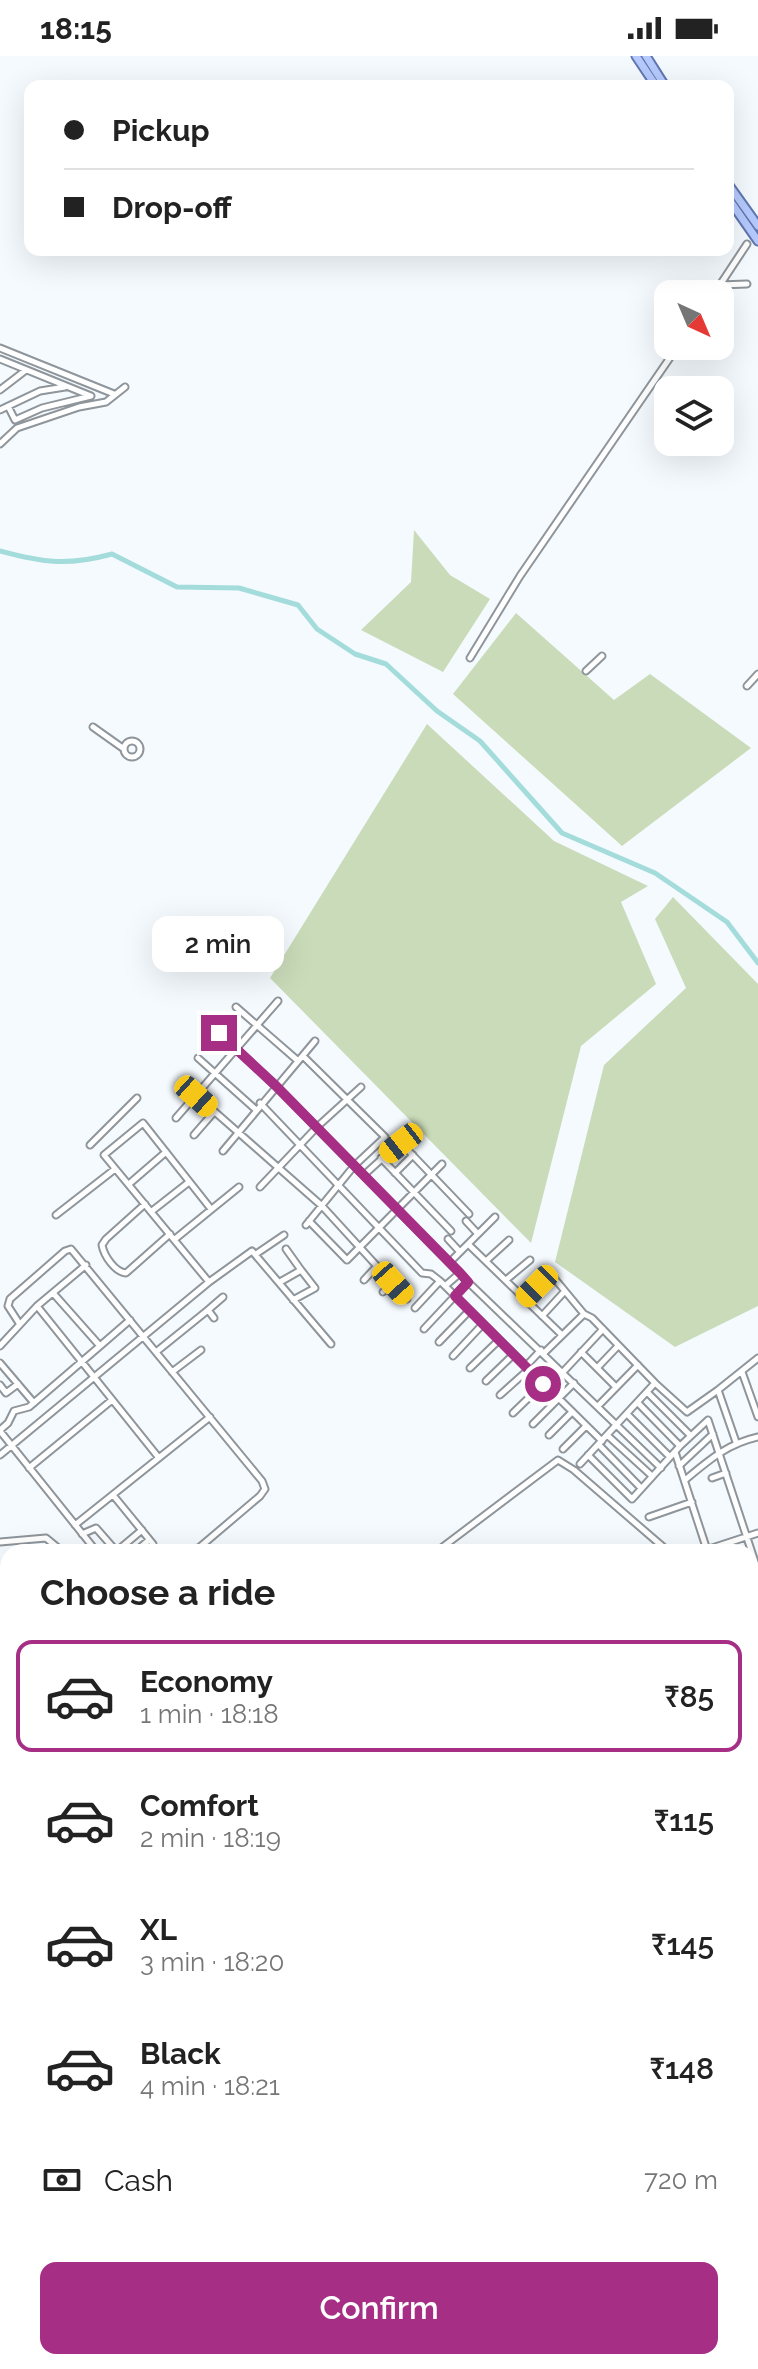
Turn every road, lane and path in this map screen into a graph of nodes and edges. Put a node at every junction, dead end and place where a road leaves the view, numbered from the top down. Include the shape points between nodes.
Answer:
1 (636, 56) edge
2 (646, 56) edge
3 (652, 80) edge
4 (661, 80) edge
5 (734, 192) edge
6 (734, 207) edge
7 (758, 226) edge
8 (758, 241) edge
9 (747, 244) dead end
10 (723, 280) edge
11 (734, 284) edge
12 (747, 284) dead end
13 (0, 348) edge
14 (0, 359) edge
15 (668, 360) edge
16 (26, 370) junction
17 (65, 387) junction
18 (125, 387) dead end
19 (0, 390) edge
20 (114, 394) junction
21 (91, 396) junction
22 (98, 404) junction
23 (8, 406) junction
24 (0, 410) edge
25 (0, 444) edge
26 (602, 656) dead end
27 (470, 658) dead end
28 (586, 671) dead end
29 (758, 674) edge
30 (747, 686) dead end
31 (93, 727) dead end
32 (124, 749) dead end
33 (278, 1001) dead end
34 (236, 1007) dead end
35 (258, 1023) junction
36 (219, 1033) dead end
37 (315, 1041) dead end
38 (237, 1049) junction
39 (198, 1058) dead end
40 (300, 1058) junction
41 (215, 1072) junction
42 (182, 1083) dead end
43 (276, 1086) junction
44 (361, 1087) dead end
45 (196, 1096) junction
46 (137, 1098) dead end
47 (346, 1100) junction
48 (258, 1106) junction
49 (214, 1112) junction
50 (176, 1118) dead end
51 (317, 1127) junction
52 (237, 1131) junction
53 (194, 1135) dead end
54 (407, 1136) dead end
55 (401, 1143) junction
56 (299, 1144) junction
57 (90, 1145) dead end
58 (223, 1151) dead end
59 (166, 1152) junction
60 (413, 1155) junction
61 (381, 1158) junction
62 (442, 1164) dead end
63 (277, 1166) junction
64 (354, 1166) junction
65 (115, 1169) junction
66 (395, 1173) junction
67 (364, 1175) junction
68 (432, 1175) junction
69 (189, 1182) junction
70 (129, 1184) junction
71 (239, 1187) dead end
72 (260, 1187) dead end
73 (339, 1188) junction
74 (415, 1192) junction
75 (145, 1204) junction
76 (322, 1206) junction
77 (211, 1209) junction
78 (397, 1209) junction
79 (152, 1211) junction
80 (469, 1214) dead end
81 (56, 1215) dead end
82 (495, 1217) dead end
83 (466, 1221) dead end
84 (377, 1229) junction
85 (451, 1231) dead end
86 (478, 1234) junction
87 (284, 1235) dead end
88 (172, 1237) junction
89 (448, 1239) dead end
90 (509, 1240) dead end
91 (468, 1244) junction
92 (360, 1247) junction
93 (286, 1249) dead end
94 (460, 1252) junction
95 (256, 1254) junction
96 (530, 1260) dead end
97 (486, 1261) junction
98 (450, 1262) junction
99 (86, 1265) junction
100 (377, 1266) junction
101 (301, 1270) junction
102 (460, 1273) junction
103 (364, 1280) dead end
104 (506, 1280) junction
105 (209, 1282) junction
106 (280, 1282) junction
107 (468, 1282) junction
108 (393, 1283) junction
109 (442, 1284) junction
110 (565, 1291) junction
111 (383, 1292) dead end
112 (53, 1293) junction
113 (455, 1296) junction
114 (223, 1297) dead end
115 (407, 1299) dead end
116 (524, 1299) junction
117 (293, 1300) junction
118 (37, 1306) junction
119 (415, 1308) dead end
120 (208, 1310) junction
121 (469, 1311) junction
122 (584, 1314) junction
123 (542, 1316) junction
124 (214, 1318) dead end
125 (130, 1320) junction
126 (19, 1323) junction
127 (483, 1324) junction
128 (424, 1329) dead end
129 (603, 1329) junction
130 (562, 1335) junction
131 (143, 1337) junction
132 (499, 1340) junction
133 (439, 1342) dead end
134 (331, 1344) dead end
135 (0, 1346) edge
136 (100, 1346) junction
137 (618, 1346) junction
138 (201, 1350) dead end
139 (542, 1351) junction
140 (156, 1352) junction
141 (581, 1352) junction
142 (514, 1354) junction
143 (453, 1356) dead end
144 (758, 1358) edge
145 (0, 1363) edge
146 (83, 1363) junction
147 (638, 1365) junction
148 (527, 1367) junction
149 (470, 1368) dead end
150 (597, 1368) junction
151 (172, 1372) junction
152 (563, 1372) junction
153 (742, 1372) junction
154 (94, 1377) junction
155 (486, 1381) dead end
156 (574, 1383) junction
157 (655, 1383) junction
158 (18, 1384) junction
159 (543, 1384) junction
160 (0, 1385) edge
161 (616, 1387) junction
162 (718, 1390) junction
163 (648, 1393) junction
164 (500, 1395) dead end
165 (559, 1399) junction
166 (112, 1400) junction
167 (34, 1403) junction
168 (638, 1403) junction
169 (598, 1406) junction
170 (572, 1412) junction
171 (513, 1413) dead end
172 (627, 1414) junction
173 (210, 1417) junction
174 (758, 1417) edge
175 (617, 1423) junction
176 (533, 1424) dead end
177 (586, 1426) junction
178 (0, 1431) edge
179 (713, 1434) junction
180 (549, 1435) dead end
181 (607, 1435) junction
182 (690, 1435) junction
183 (757, 1439) edge
184 (736, 1442) junction
185 (600, 1443) junction
186 (10, 1446) junction
187 (680, 1446) junction
188 (563, 1449) dead end
189 (719, 1451) junction
190 (0, 1455) edge
191 (588, 1455) junction
192 (672, 1455) junction
193 (159, 1458) junction
194 (580, 1464) dead end
195 (679, 1467) junction
196 (29, 1468) junction
197 (661, 1468) junction
198 (726, 1473) junction
199 (652, 1476) junction
200 (712, 1478) dead end
201 (685, 1480) junction
202 (641, 1488) junction
203 (113, 1495) junction
204 (692, 1502) junction
205 (649, 1517) dead end
206 (75, 1525) junction
207 (142, 1530) junction
208 (758, 1533) edge
209 (82, 1534) junction
210 (746, 1537) junction
211 (0, 1542) edge
212 (53, 1544) edge
213 (90, 1544) edge
214 (110, 1544) edge
215 (126, 1544) edge
216 (148, 1544) edge
217 (203, 1544) edge
218 (447, 1544) edge
219 (660, 1544) edge
220 (702, 1544) edge
221 (725, 1544) edge
222 (748, 1544) edge

1 - 3 main road
2 - 4 main road
5 - 7 main road
6 - 8 main road
9 - 10 street
11 - 12 street
13 - 20 street
14 - 16 street
15 - 27 street
16 - 17 street
16 - 19 street
17 - 21 street
17 - 23 street via 40,391
18 - 20 street
20 - 22 street
21 - 22 street
21 - 23 street via 15,420
22 - 25 street via 24,424
23 - 24 street
26 - 28 street
29 - 30 street
31 - 32 street
33 - 35 street
34 - 35 street
35 - 38 street
35 - 40 street
36 - 38 street
37 - 40 street
38 - 41 street
38 - 43 street
39 - 41 street
40 - 43 street
40 - 47 street
41 - 45 street
41 - 48 street
42 - 45 street
43 - 48 street
43 - 51 street
44 - 47 street
45 - 49 street
45 - 50 street
46 - 57 street
47 - 51 street
47 - 64 street via 385,1137
48 - 52 street
48 - 56 street
49 - 52 street
49 - 53 street
51 - 56 street
51 - 64 street
52 - 58 street
52 - 63 street
54 - 55 street
55 - 60 street
55 - 61 street
56 - 63 street
56 - 73 street
59 - 65 street via 143,1123 104,1155
59 - 69 street
59 - 70 street
60 - 66 street
60 - 68 street
61 - 66 street
61 - 67 street
62 - 68 street
63 - 72 street
63 - 76 street
64 - 67 street
64 - 73 street
65 - 70 street
65 - 81 street
66 - 74 street
67 - 78 street
68 - 74 street
68 - 80 street
69 - 77 street
69 - 79 street
70 - 75 street
71 - 77 street
73 - 76 street
73 - 84 street
74 - 78 street
74 - 85 street
75 - 79 street
75 - 88 street via 102,1245 118,1270 126,1273
76 - 92 street
76 - 92 street via 308,1223 347,1260
77 - 88 street
78 - 84 street
78 - 98 street
79 - 88 street
82 - 86 street
83 - 86 street
84 - 92 street
84 - 109 street via 420,1271
86 - 91 street
87 - 95 street
88 - 105 street
89 - 94 street
90 - 97 street
91 - 94 street
91 - 97 street
92 - 100 street
93 - 101 street
94 - 98 street
95 - 105 street via 247,1253
95 - 106 street
96 - 104 street
97 - 104 street
98 - 102 street
99 - 112 street
99 - 125 street
99 - 126 street via 67,1249 15,1293 8,1306
100 - 103 street
100 - 108 street
101 - 106 street
101 - 117 street via 315,1288
102 - 107 street
102 - 109 street
104 - 116 street
105 - 131 street
106 - 117 street
107 - 113 street
107 - 139 street
108 - 111 street
108 - 115 street
109 - 113 street
109 - 119 street
110 - 116 street via 550,1273
110 - 122 street
110 - 123 street
112 - 118 street
112 - 136 street
113 - 121 street
113 - 128 street
114 - 120 street
116 - 123 street
117 - 134 street
118 - 126 street
118 - 146 street
120 - 124 street
120 - 140 street
121 - 127 street
121 - 133 street
122 - 129 street
122 - 130 street
123 - 130 street
125 - 131 street
125 - 136 street
126 - 135 street
127 - 132 street
127 - 143 street
129 - 137 street
129 - 141 street
130 - 139 street
131 - 140 street
131 - 154 street
132 - 142 street
132 - 149 street
136 - 146 street
137 - 147 street
137 - 150 street
138 - 151 street
139 - 148 street
139 - 152 street
140 - 151 street
141 - 150 street
141 - 152 street
142 - 148 street
142 - 155 street
144 - 153 street
145 - 158 street
146 - 154 street
146 - 167 street
147 - 157 street
147 - 161 street
148 - 159 street
148 - 164 street
150 - 161 street
151 - 173 street
152 - 156 street
153 - 162 street
153 - 174 street
154 - 166 street
154 - 186 street
156 - 165 street
156 - 169 street
157 - 162 street via 687,1412
157 - 163 street
158 - 160 street via 6,1393
158 - 167 street
159 - 165 street
159 - 171 street
161 - 169 street
162 - 184 street
163 - 168 street
163 - 182 street
165 - 170 street
165 - 176 street
166 - 193 street
166 - 196 street
167 - 178 street via 14,1411
168 - 172 street
168 - 187 street
169 - 175 street
170 - 177 street
170 - 180 street
172 - 175 street
172 - 192 street
173 - 193 street
173 - 217 street via 265,1489
175 - 181 street
175 - 197 street
177 - 185 street
177 - 188 street
178 - 186 street
179 - 182 street via 708,1420
179 - 189 street
179 - 195 street
181 - 185 street
181 - 199 street
182 - 187 street
183 - 184 street
184 - 189 street
185 - 191 street
185 - 202 street
186 - 190 street
186 - 196 street
187 - 192 street
189 - 198 street
189 - 201 street
191 - 194 street
191 - 202 street via 632,1499
192 - 195 street
192 - 197 street
193 - 203 street
195 - 201 street
196 - 206 street
197 - 199 street
198 - 200 street
198 - 210 street
199 - 202 street
201 - 204 street
203 - 206 street
203 - 207 street
204 - 205 street
204 - 220 street
206 - 209 street
207 - 215 street
207 - 216 street
208 - 210 street
209 - 213 street
209 - 214 street via 96,1528
210 - 221 street
210 - 222 street
211 - 212 street via 46,1538
218 - 219 street via 558,1460

